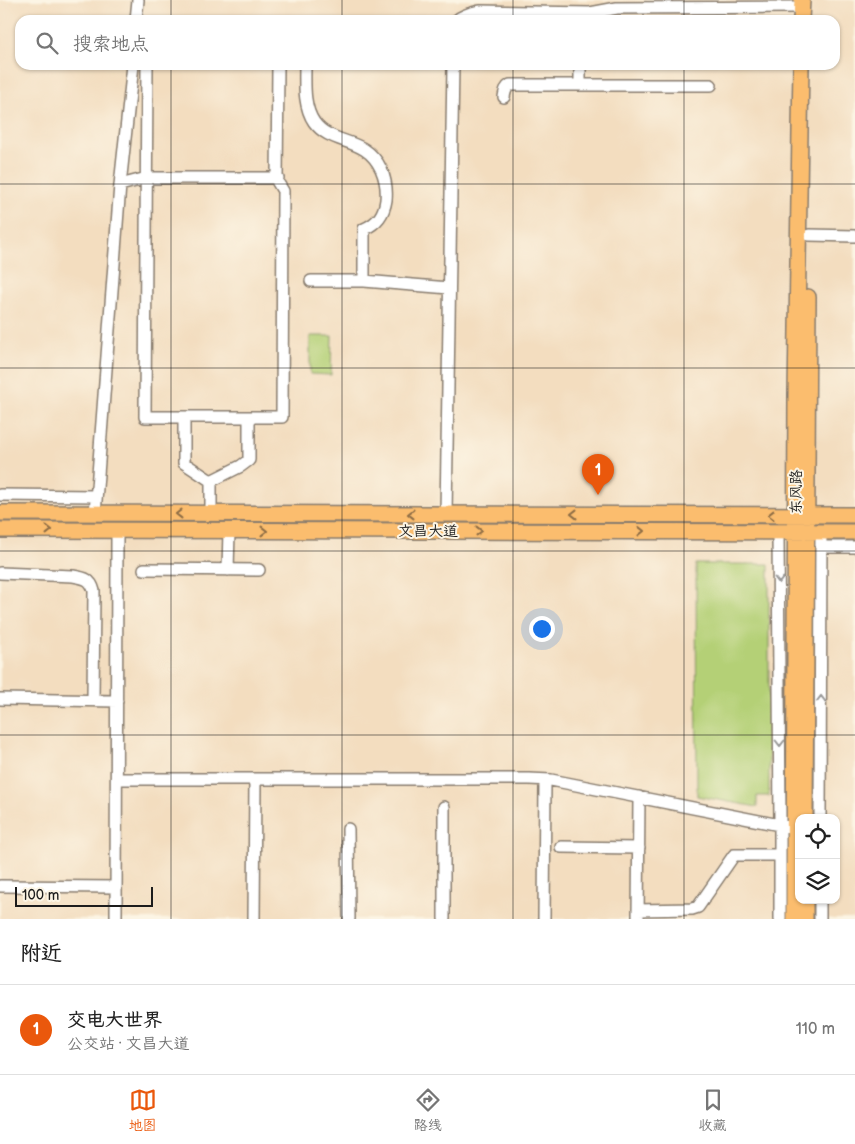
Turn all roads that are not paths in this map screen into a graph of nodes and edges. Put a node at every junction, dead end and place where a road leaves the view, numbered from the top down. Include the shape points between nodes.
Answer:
1 (138, 0) edge
2 (804, 7) edge
3 (136, 15) edge
4 (464, 15) edge
5 (560, 15) edge
6 (582, 15) edge
7 (132, 70) edge
8 (147, 70) edge
9 (278, 70) edge
10 (305, 70) edge
11 (453, 70) edge
12 (580, 70) edge
13 (801, 70) edge
14 (810, 70) edge
15 (580, 85) junction
16 (711, 85) dead end
17 (504, 97) dead end
18 (146, 178) junction
19 (278, 178) junction
20 (120, 185) junction
21 (808, 235) junction
22 (855, 236) edge
23 (311, 281) dead end
24 (364, 281) junction
25 (449, 288) junction
26 (184, 417) junction
27 (250, 417) junction
28 (211, 481) junction
29 (0, 495) edge
30 (96, 496) junction
31 (0, 513) edge
32 (95, 514) junction
33 (211, 514) junction
34 (446, 514) junction
35 (801, 515) junction
36 (855, 515) edge
37 (0, 530) edge
38 (117, 530) junction
39 (229, 530) junction
40 (778, 532) junction
41 (808, 532) junction
42 (855, 532) edge
43 (821, 547) junction
44 (855, 547) edge
45 (144, 569) dead end
46 (228, 570) junction
47 (259, 570) dead end
48 (0, 573) edge
49 (0, 699) edge
50 (93, 700) junction
51 (117, 701) junction
52 (117, 779) junction
53 (255, 779) junction
54 (545, 780) junction
55 (639, 797) junction
56 (444, 807) dead end
57 (820, 814) edge
58 (793, 824) edge
59 (348, 829) dead end
60 (561, 847) dead end
61 (639, 848) junction
62 (780, 855) junction
63 (0, 886) edge
64 (116, 887) junction
65 (805, 904) edge
66 (820, 904) edge
67 (638, 914) edge
68 (116, 919) edge
69 (254, 919) edge
70 (348, 919) edge
71 (444, 919) edge
72 (544, 919) edge
73 (780, 919) edge
74 (794, 919) edge
75 (805, 919) edge
76 (820, 919) edge

1 - 3 street
2 - 6 street via 617,8
4 - 5 street via 480,11
7 - 20 street
8 - 18 street
9 - 19 street
10 - 24 street via 307,108 312,120 327,134 370,153 383,175 386,186 383,210 377,221 364,229
11 - 25 street
12 - 15 street
13 - 35 main road, 东风路 via 796,394
14 - 21 main road, 东风路
15 - 16 street
15 - 17 street via 510,85
18 - 19 street
18 - 20 street
18 - 26 street via 145,417
19 - 27 street via 283,191 282,417
20 - 30 street
21 - 22 street
21 - 35 main road, 东风路
23 - 24 street
24 - 25 street
25 - 34 street
26 - 27 street
26 - 28 street via 184,463
27 - 28 street via 249,460
28 - 33 street
29 - 30 street
30 - 32 street
31 - 32 main road, 文昌大道
33 -> 32 main road, 文昌大道
34 -> 33 main road, 文昌大道
35 -> 34 main road, 文昌大道
35 - 36 main road, 文昌大道
35 - 41 main road, 东风路
37 -> 38 main road, 文昌大道
38 - 39 main road, 文昌大道
38 - 51 street
39 -> 40 main road, 文昌大道
39 - 46 street
40 - 41 main road, 文昌大道
40 -> 58 street
41 - 42 main road, 文昌大道
41 - 43 street
41 - 58 main road, 东风路
43 - 44 street
57 -> 43 street
45 - 46 street
46 - 47 street
48 - 50 street via 74,576 85,578 93,585
49 - 50 street
50 - 51 street
51 - 52 street
52 - 53 street
52 - 64 street
53 - 54 street
53 - 69 street
54 - 55 street
54 - 72 street
55 - 58 street
55 - 61 street
56 - 71 street
58 - 62 street
58 - 74 main road, 东风路
59 - 70 street
60 - 61 street
61 - 67 street
62 - 67 street via 734,855 698,907
62 - 73 street
63 - 64 street
64 - 68 street
65 - 75 main road
66 - 76 street

